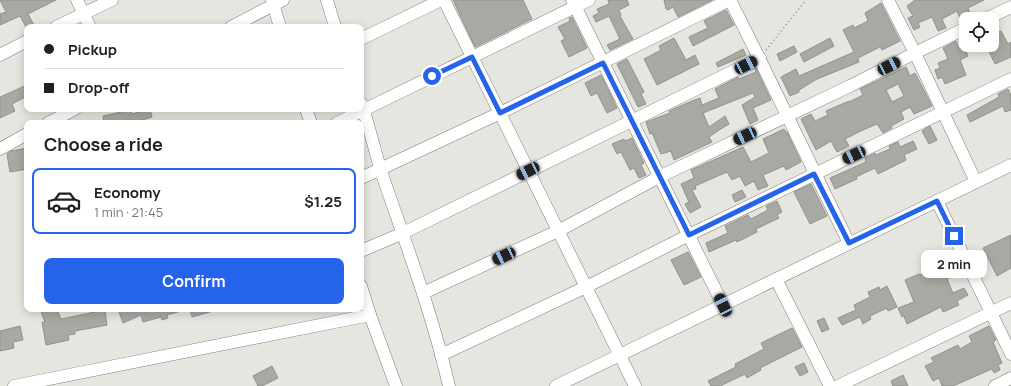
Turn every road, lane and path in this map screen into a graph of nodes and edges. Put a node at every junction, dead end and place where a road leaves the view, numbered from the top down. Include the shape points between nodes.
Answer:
1 (77, 0) edge
2 (112, 0) edge
3 (327, 0) edge
4 (443, 0) edge
5 (589, 0) edge
6 (730, 0) edge
7 (806, 0) edge
8 (888, 0) edge
9 (276, 2) edge
10 (574, 3) edge
11 (1011, 7) edge
12 (999, 13) edge
13 (84, 14) junction
14 (62, 24) edge
15 (89, 24) edge
16 (236, 24) edge
17 (280, 24) edge
18 (334, 24) edge
19 (959, 31) edge
20 (364, 38) edge
21 (24, 42) edge
22 (915, 53) junction
23 (0, 54) edge
24 (472, 57) junction
25 (760, 58) junction
26 (603, 63) junction
27 (1011, 79) edge
28 (364, 106) edge
29 (69, 112) edge
30 (354, 112) edge
31 (364, 112) edge
32 (500, 113) junction
33 (943, 113) junction
34 (788, 116) junction
35 (54, 120) edge
36 (342, 120) edge
37 (632, 120) junction
38 (24, 136) edge
39 (0, 149) edge
40 (1011, 165) edge
41 (381, 170) junction
42 (528, 171) junction
43 (814, 174) junction
44 (364, 177) edge
45 (659, 177) junction
46 (976, 182) junction
47 (937, 201) junction
48 (558, 231) junction
49 (403, 232) junction
50 (689, 235) junction
51 (849, 243) junction
52 (364, 250) edge
53 (776, 279) junction
54 (586, 287) junction
55 (423, 293) junction
56 (364, 296) edge
57 (1011, 303) edge
58 (723, 305) junction
59 (991, 314) junction
60 (370, 315) junction
61 (620, 354) junction
62 (1011, 354) edge
63 (442, 355) junction
64 (1011, 378) edge
65 (14, 386) edge
66 (396, 386) edge
67 (449, 386) edge
68 (556, 386) edge
69 (635, 386) edge
70 (830, 386) edge
71 (838, 386) edge
72 (995, 386) edge

1 - 13 street
2 - 13 street
3 - 18 street
4 - 20 street
4 - 24 street
5 - 10 street
6 - 25 street
6 - 26 street
7 - 25 path
8 - 22 street
9 - 16 street
9 - 17 street
10 - 24 street
10 - 26 street
11 - 12 street
13 - 14 street
13 - 15 street
19 - 22 street
21 - 23 street
22 - 33 street
22 - 34 street
24 - 28 street
24 - 32 street
25 - 34 street
25 - 37 street
26 - 32 street
26 - 37 street
27 - 33 street
29 - 35 street
30 - 36 street
31 - 41 street
32 - 41 street
32 - 42 street
33 - 43 street
33 - 46 street
34 - 43 street
34 - 45 street
37 - 42 street
37 - 45 street
38 - 39 street
40 - 46 street
41 - 44 street
41 - 49 street
42 - 48 street
42 - 49 street
43 - 50 street
43 - 51 street
45 - 48 street
45 - 50 street
46 - 47 street
47 - 51 street
47 - 59 street
48 - 54 street
48 - 55 street
49 - 52 street
49 - 55 street
50 - 54 street
50 - 58 street
51 - 53 street
53 - 58 street
53 - 70 street
54 - 61 street
54 - 63 street
55 - 63 street
56 - 60 street
57 - 59 street
58 - 61 street
59 - 62 street
59 - 71 street
60 - 65 street
60 - 66 street
61 - 68 street
61 - 69 street
63 - 67 street
64 - 72 street

